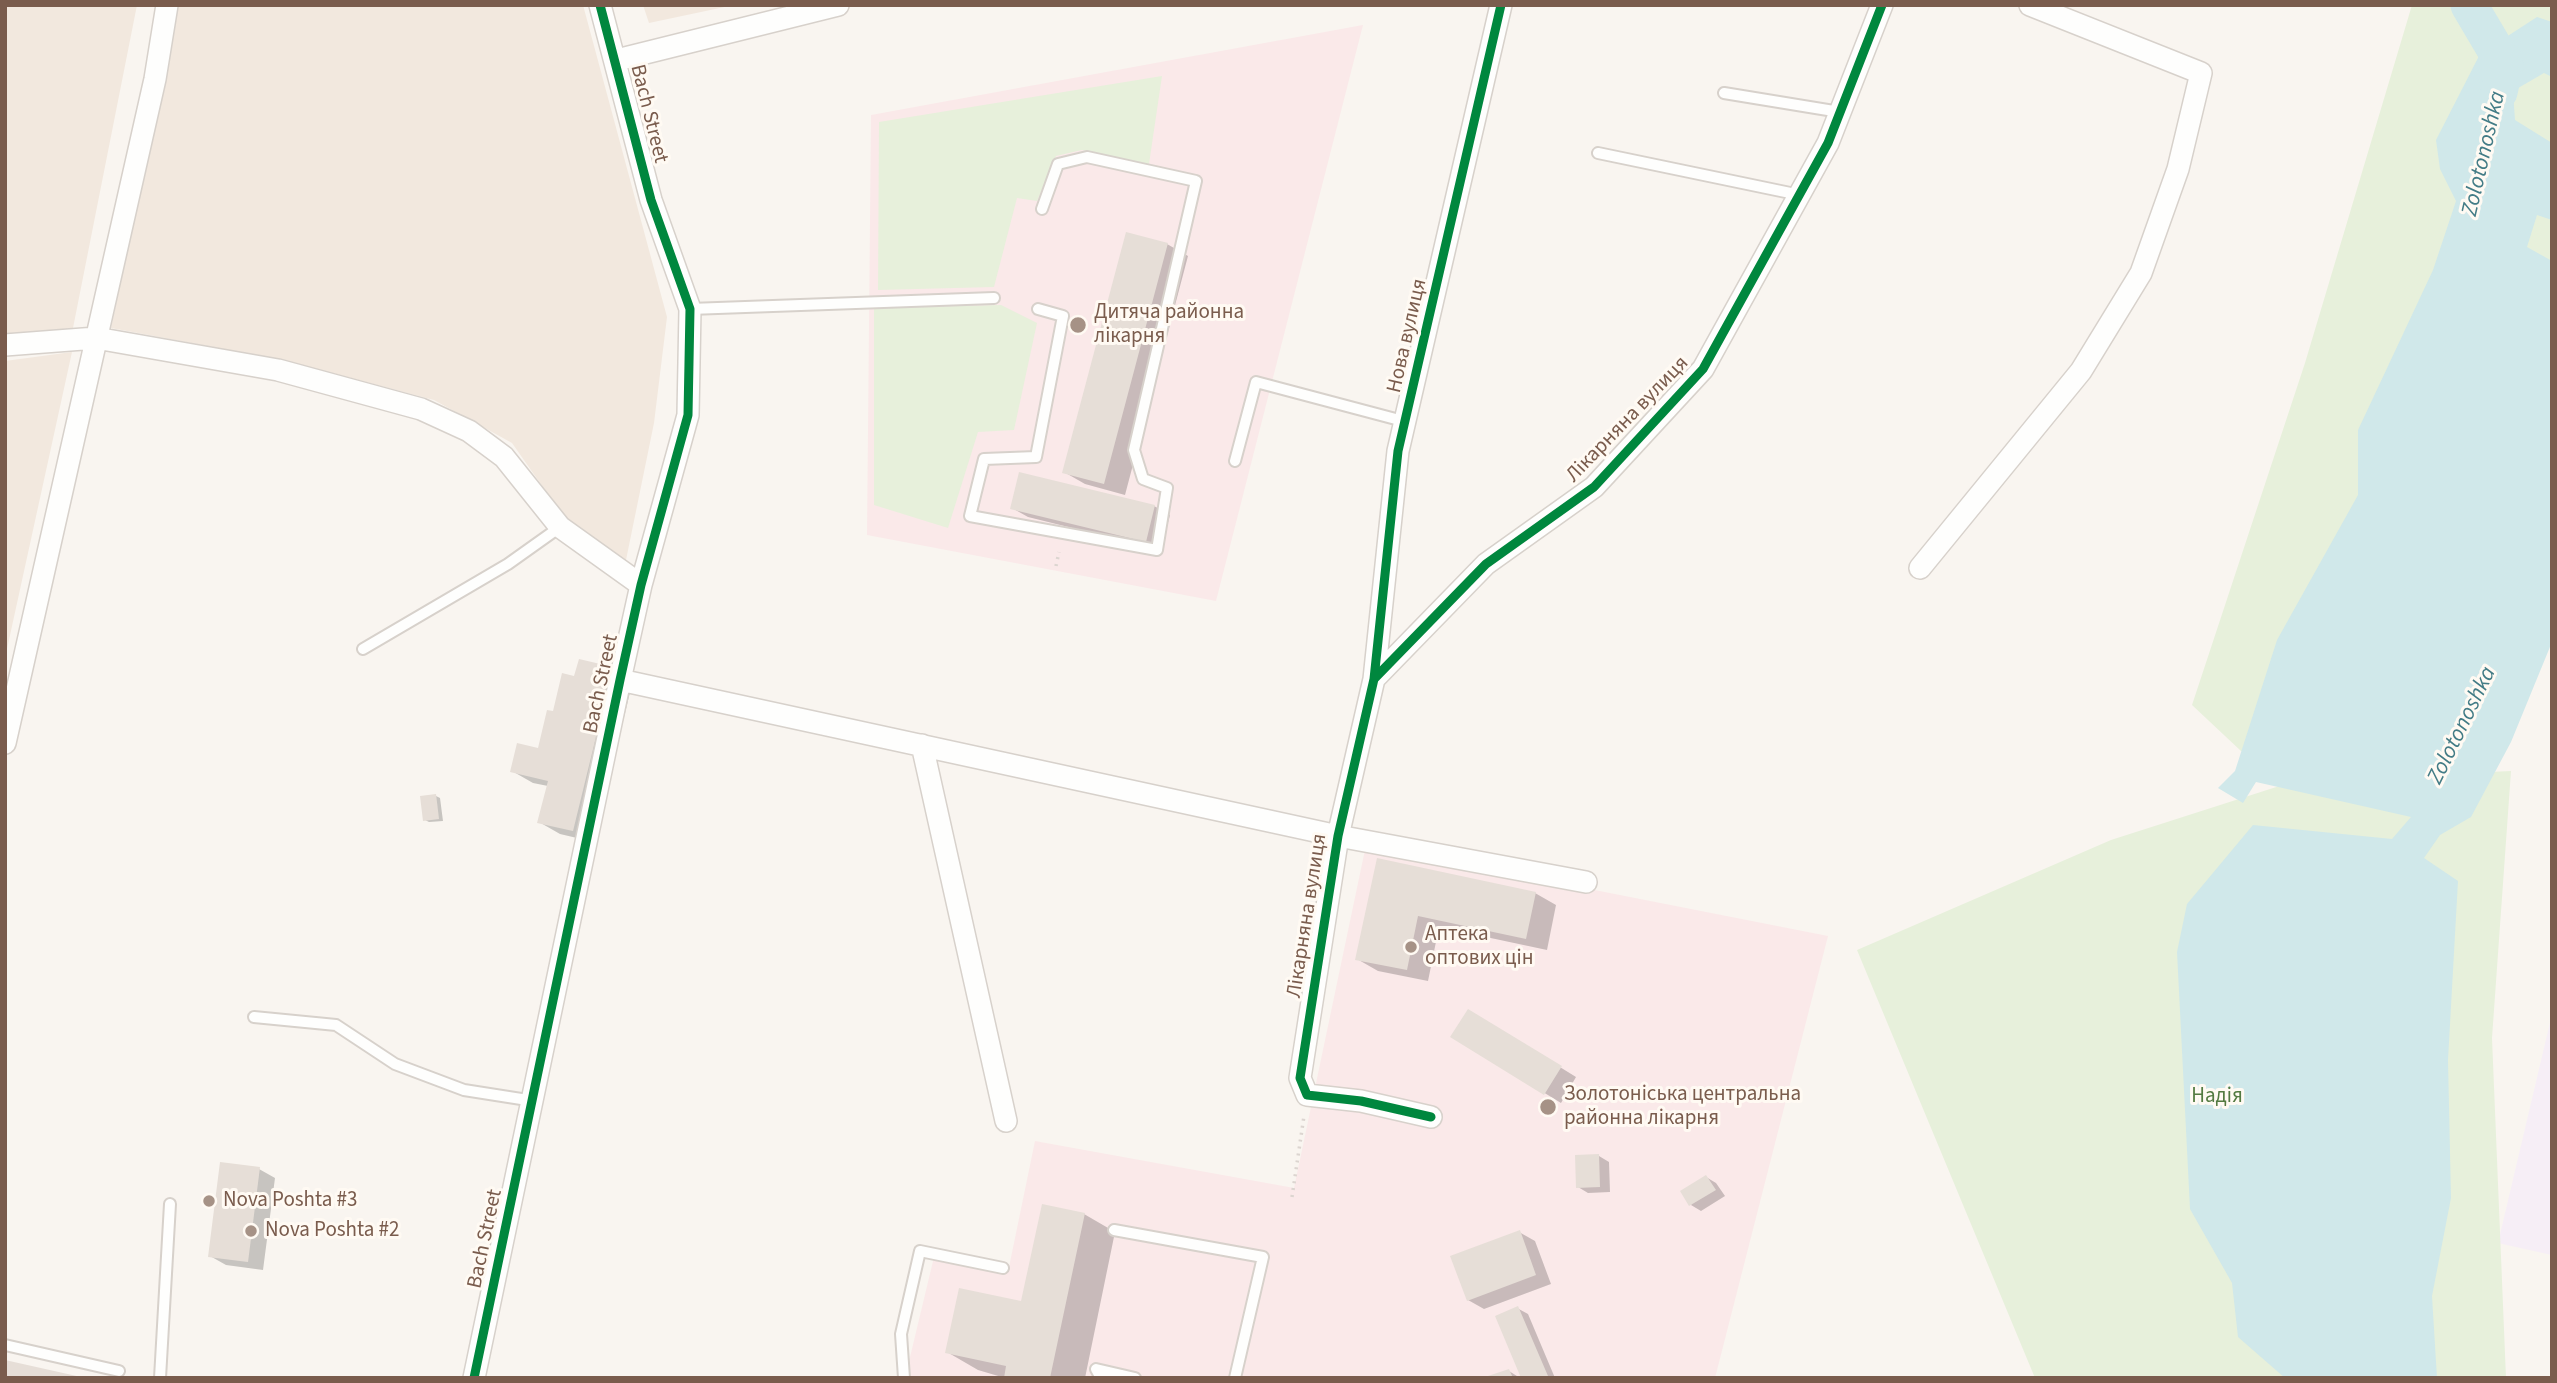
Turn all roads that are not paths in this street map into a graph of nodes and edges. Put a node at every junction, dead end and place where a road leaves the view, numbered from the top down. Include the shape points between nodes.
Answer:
1 (167, 5) edge
2 (600, 5) edge
3 (1501, 5) edge
4 (1882, 5) edge
5 (2030, 5) edge
6 (824, 7) edge
7 (617, 60) junction
8 (1724, 93) dead end
9 (1840, 113) junction
10 (1598, 153) dead end
11 (1800, 195) junction
12 (1042, 209) dead end
13 (994, 298) dead end
14 (690, 309) junction
15 (1038, 309) dead end
16 (96, 338) junction
17 (5, 345) edge
18 (1407, 422) junction
19 (1235, 461) dead end
20 (560, 527) junction
21 (1920, 568) dead end
22 (641, 585) junction
23 (363, 649) dead end
24 (1374, 679) junction
25 (620, 680) junction
26 (5, 743) edge
27 (922, 745) junction
28 (1338, 836) junction
29 (1586, 882) dead end
30 (254, 1017) dead end
31 (534, 1101) junction
32 (1432, 1116) dead end
33 (1006, 1121) dead end
34 (170, 1204) dead end
35 (1114, 1230) dead end
36 (1003, 1268) dead end
37 (5, 1345) edge
38 (119, 1371) dead end
39 (160, 1378) edge
40 (474, 1378) edge
41 (904, 1378) edge
42 (1101, 1378) edge
43 (1135, 1378) edge
44 (1235, 1378) edge

1 - 16 street via 155,79
2 - 7 street, Bach Street
3 - 18 street, Нова вулиця
4 - 9 street, Лікарняна вулиця
5 - 21 street via 2200,74 2178,169 2141,274 2081,371
6 - 7 street
7 - 14 street, Bach Street via 651,200
8 - 9 lane
9 - 11 street, Лікарняна вулиця
10 - 11 lane
11 - 24 street, Лікарняна вулиця via 1703,369 1594,487 1486,565
12 - 15 lane via 1058,164 1087,157 1196,181 1134,450 1143,479 1167,488 1157,550 970,516 984,459 1036,457 1063,316
13 - 14 lane
14 - 22 street, Bach Street via 688,415
16 - 17 street
16 - 20 street via 278,370 421,410 469,431 504,457
16 - 26 street
18 - 19 lane via 1256,382
18 - 24 street, Нова вулиця via 1398,451
20 - 22 street
20 - 23 lane via 508,565
22 - 25 street, Bach Street
24 - 28 street, Лікарняна вулиця
25 - 27 street
25 - 31 street, Bach Street
27 - 28 street
27 - 33 street
28 - 29 street
28 - 32 street, Лікарняна вулиця via 1300,1078 1307,1095
30 - 31 lane via 336,1024 395,1064 464,1090
31 - 40 street, Bach Street
34 - 39 lane
35 - 44 lane via 1263,1257
36 - 41 lane via 920,1251 901,1334
37 - 38 lane
42 - 43 lane via 1096,1369

